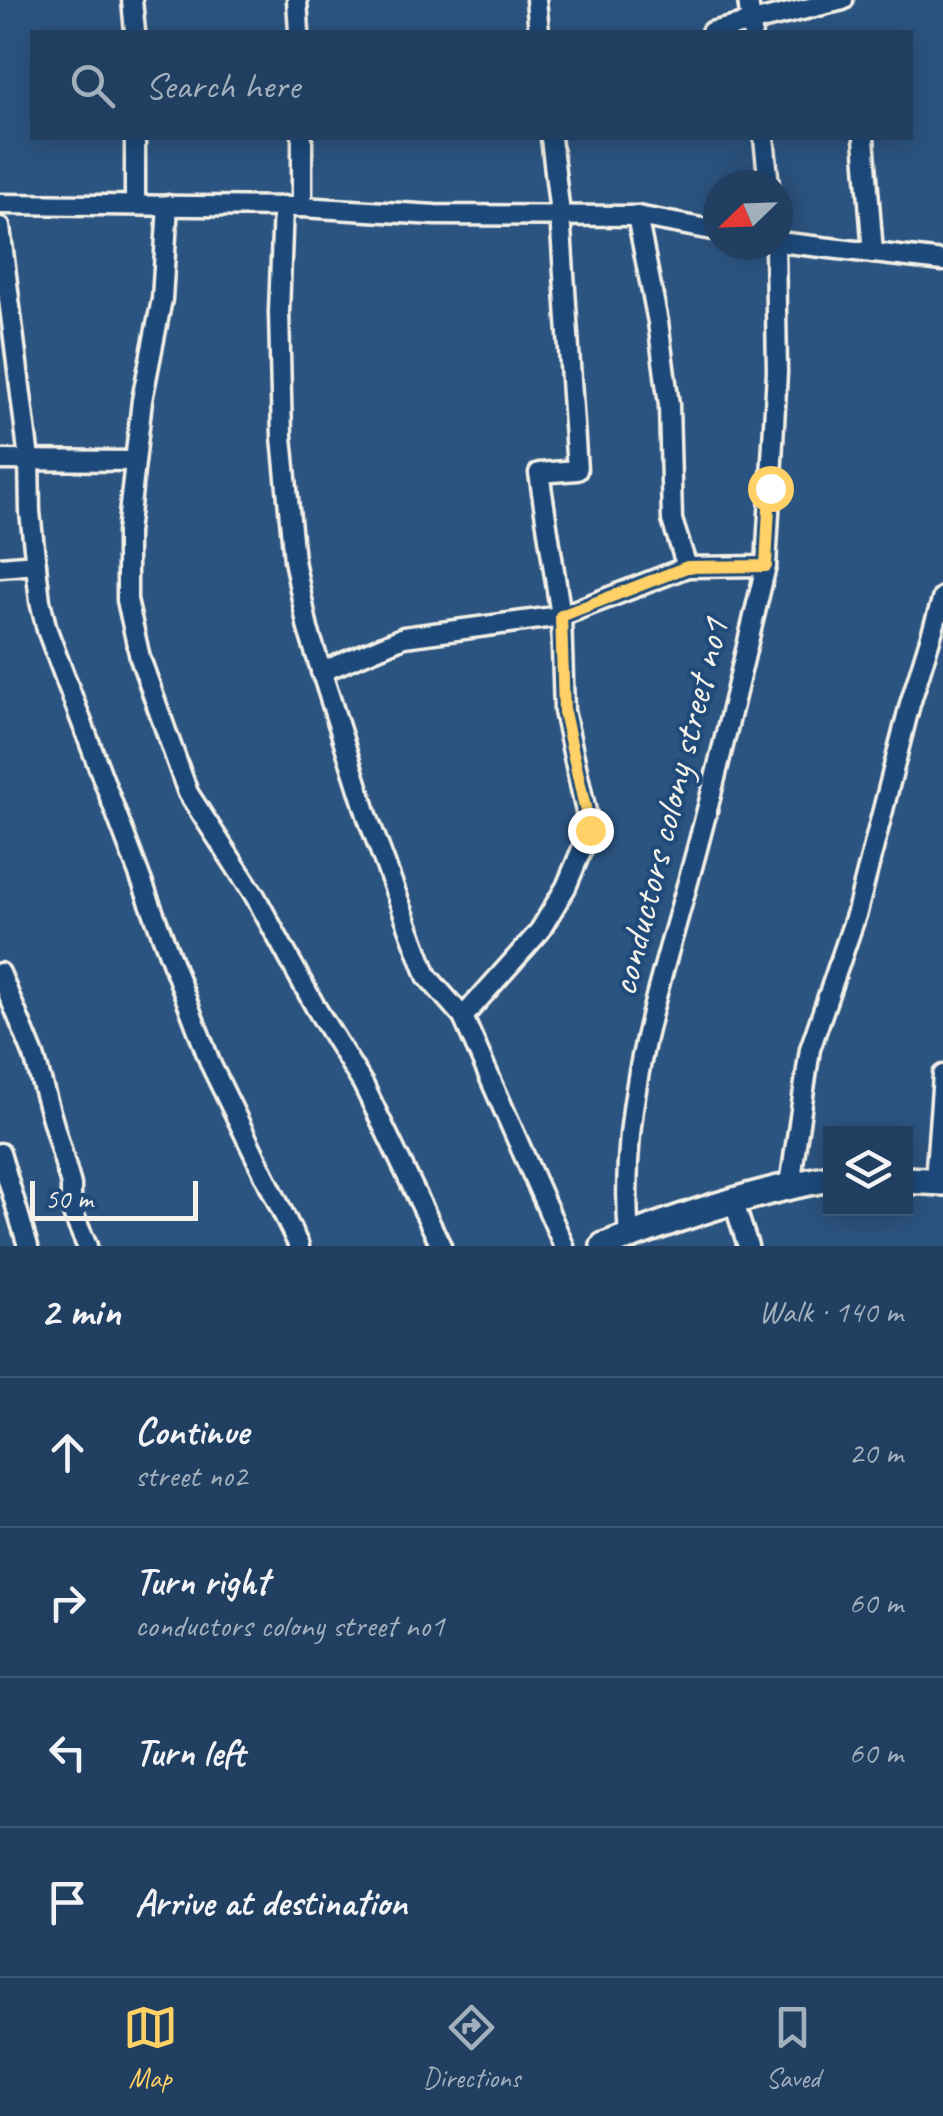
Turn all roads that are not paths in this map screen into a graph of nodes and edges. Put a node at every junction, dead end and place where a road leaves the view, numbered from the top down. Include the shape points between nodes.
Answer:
1 (132, 0) edge
2 (297, 0) edge
3 (536, 0) edge
4 (748, 0) edge
5 (842, 0) edge
6 (751, 27) edge
7 (135, 30) edge
8 (299, 30) edge
9 (539, 30) edge
10 (136, 140) edge
11 (302, 140) edge
12 (551, 140) edge
13 (764, 140) edge
14 (864, 140) edge
15 (767, 170) edge
16 (0, 204) edge
17 (135, 205) junction
18 (168, 205) junction
19 (293, 206) junction
20 (560, 214) junction
21 (637, 216) junction
22 (0, 227) edge
23 (703, 228) edge
24 (793, 246) edge
25 (872, 254) junction
26 (777, 260) edge
27 (943, 261) edge
28 (29, 459) junction
29 (0, 460) edge
30 (135, 462) junction
31 (36, 564) junction
32 (766, 566) junction
33 (0, 567) edge
34 (687, 567) junction
35 (943, 597) edge
36 (561, 616) junction
37 (322, 672) junction
38 (0, 974) edge
39 (462, 1017) junction
40 (943, 1075) edge
41 (0, 1153) edge
42 (823, 1179) edge
43 (913, 1180) edge
44 (939, 1182) edge
45 (790, 1185) junction
46 (733, 1200) junction
47 (629, 1236) junction
48 (28, 1246) edge
49 (87, 1246) edge
50 (299, 1246) edge
51 (441, 1246) edge
52 (564, 1246) edge
53 (604, 1246) edge
54 (748, 1246) edge

1 - 7 street
2 - 8 street
3 - 9 street
4 - 6 street
5 - 6 street
10 - 17 street
11 - 19 street
12 - 20 street
13 - 15 street
14 - 25 street
16 - 17 street
17 - 18 street
18 - 19 street
18 - 30 street via 162,299
19 - 20 street
19 - 37 street via 279,312 282,437 294,560
20 - 21 street
20 - 36 street via 577,470 540,473
21 - 23 street
21 - 34 street via 668,405 672,520
22 - 28 street
24 - 25 street
25 - 27 street
26 - 32 street
28 - 29 street
28 - 30 street
28 - 31 street
30 - 51 street via 127,600 140,658 188,793 362,1084
31 - 33 street
31 - 50 street via 47,630 211,1066
32 - 34 street, conductors colony street no1
32 - 47 street, conductors colony street no1 via 631,1104
34 - 36 street, conductors colony street no1
35 - 45 street via 856,912 810,1049
36 - 37 street, conductors colony street no1 via 404,637
36 - 39 street via 564,712 590,830 539,932
37 - 39 street via 427,976
38 - 49 street via 34,1056 72,1185 71,1209
39 - 52 street
40 - 44 street
41 - 48 street
42 - 45 main road
43 - 44 main road
45 - 46 main road
46 - 47 main road
46 - 54 street
47 - 53 main road

